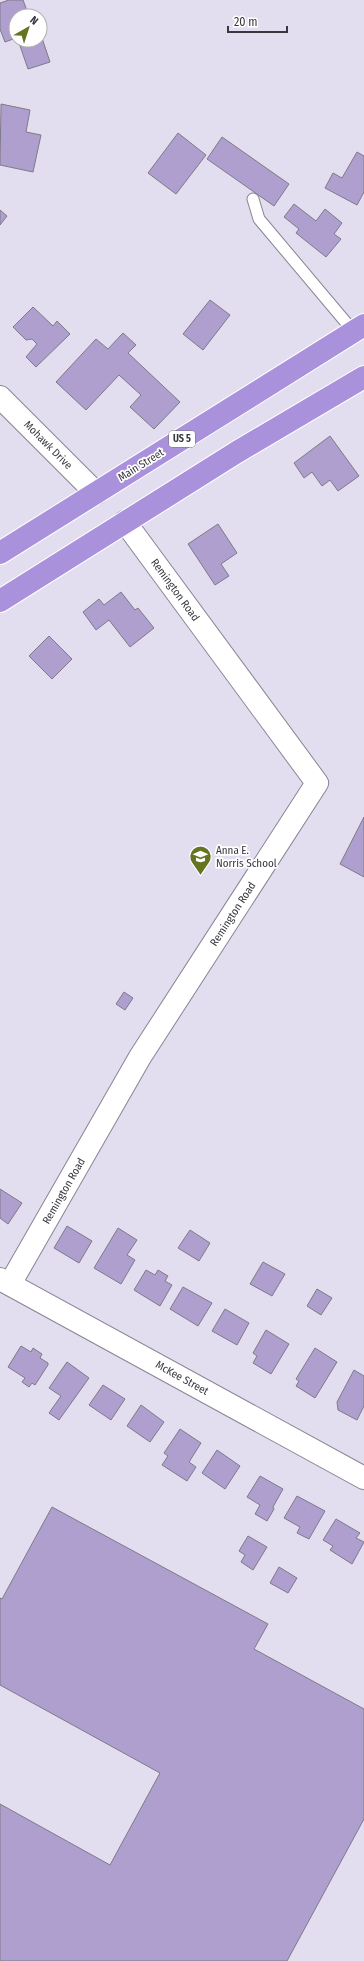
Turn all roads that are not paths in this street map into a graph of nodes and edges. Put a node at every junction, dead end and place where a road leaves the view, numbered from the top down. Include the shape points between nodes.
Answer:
1 (253, 199) dead end
2 (359, 329) edge
3 (364, 377) edge
4 (0, 397) edge
5 (96, 493) junction
6 (125, 522) junction
7 (0, 553) edge
8 (0, 600) edge
9 (5, 1282) edge
10 (364, 1478) edge

1 - 2 lane via 259,219
2 - 5 highway, Main Street / US 5
3 - 6 highway
4 - 5 street, Mohawk Drive
5 - 7 highway, Main Street / US 5
6 - 8 highway
6 - 9 street, Remington Road via 317,783 140,1057
9 - 10 street, McKee Street

